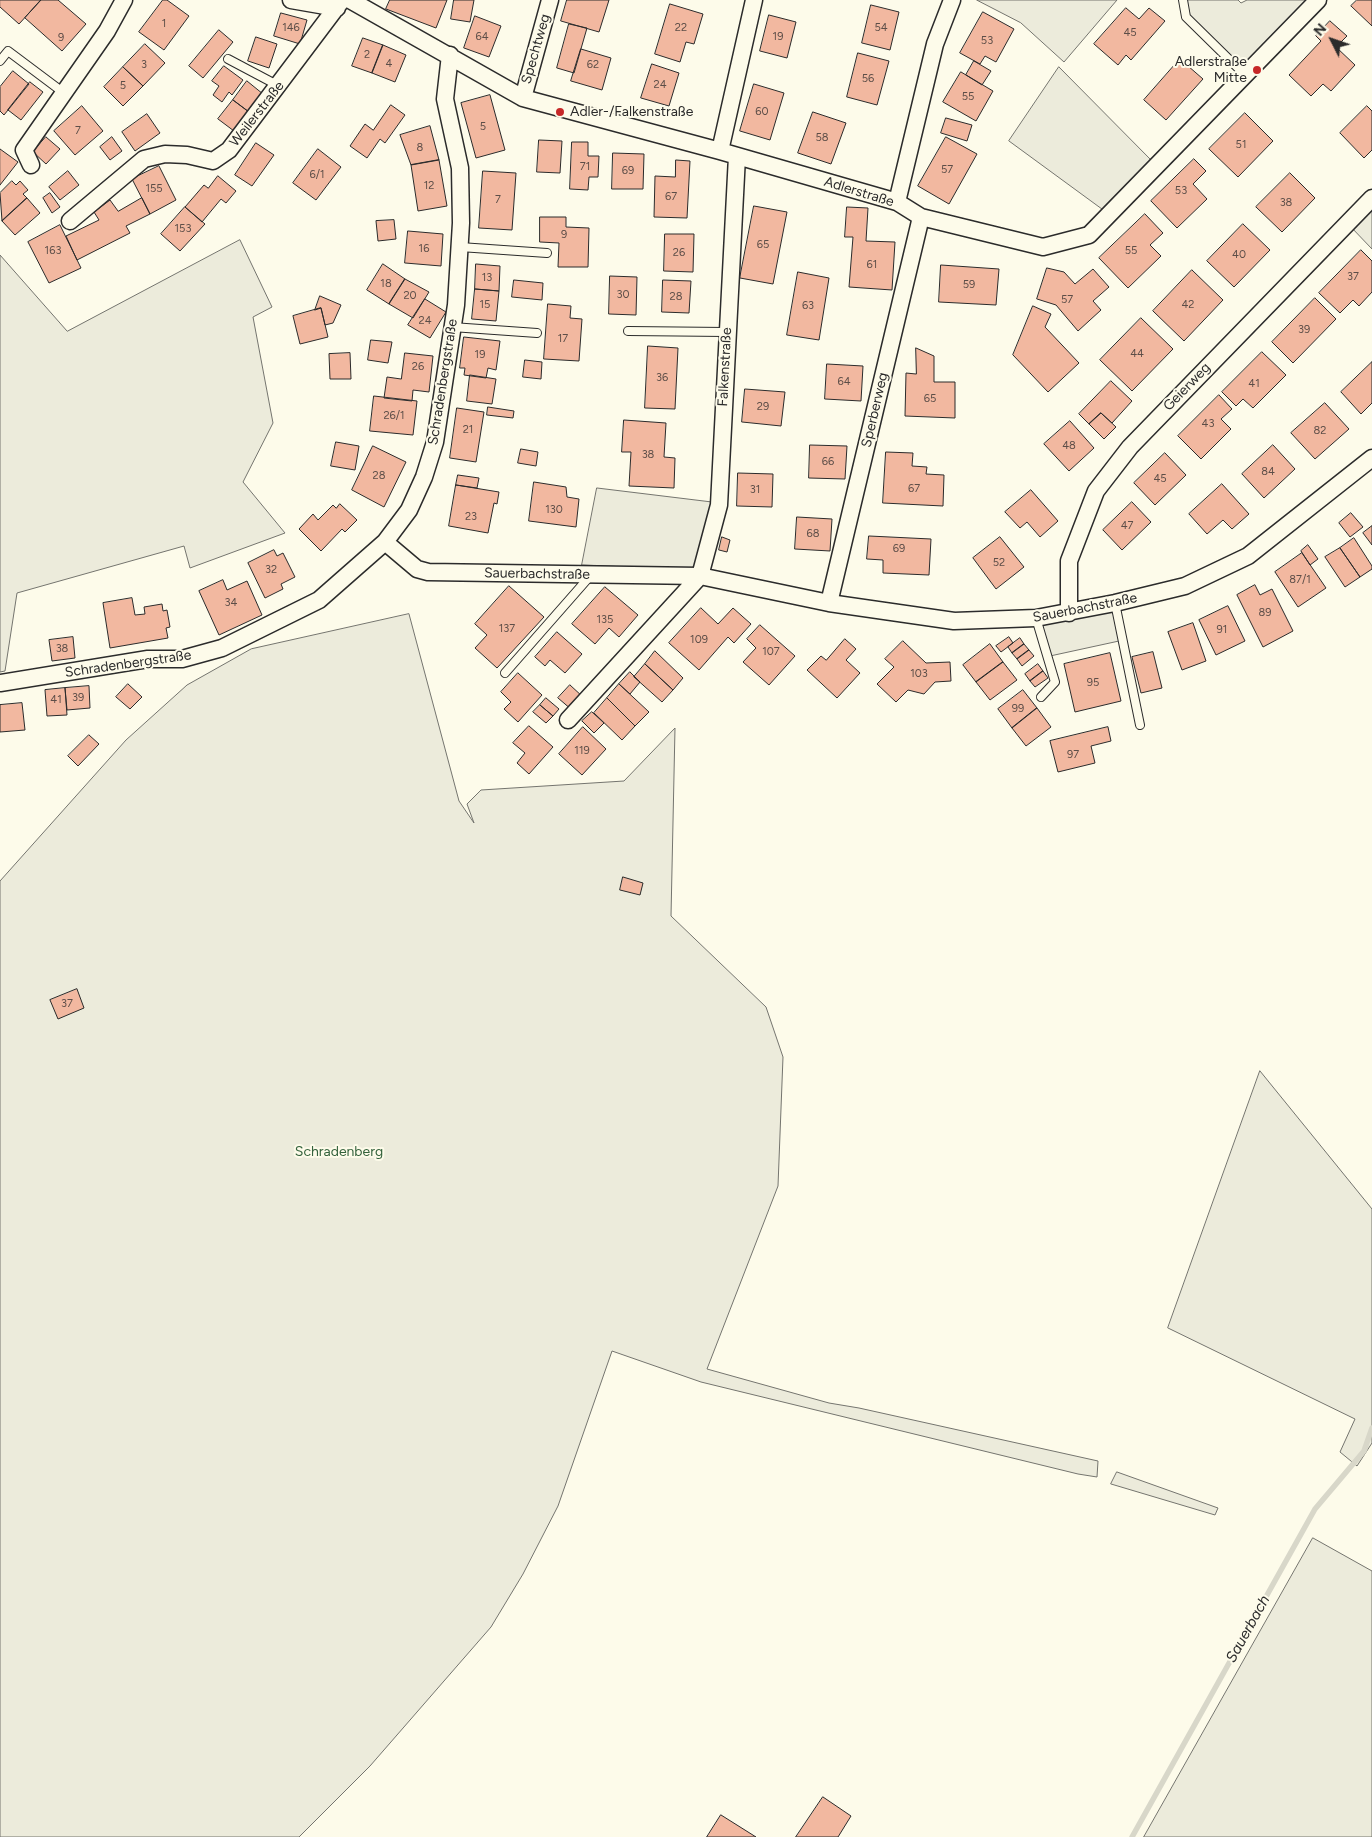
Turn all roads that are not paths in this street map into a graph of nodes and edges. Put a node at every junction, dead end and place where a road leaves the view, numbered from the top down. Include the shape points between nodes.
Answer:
1 (124, 0) edge
2 (291, 0) edge
3 (550, 0) edge
4 (754, 0) edge
5 (952, 0) edge
6 (1183, 0) edge
7 (1318, 0) edge
8 (343, 3) edge
9 (450, 55) junction
10 (228, 59) dead end
11 (0, 61) edge
12 (1244, 74) junction
13 (279, 86) junction
14 (64, 93) junction
15 (522, 98) junction
16 (720, 150) junction
17 (737, 156) junction
18 (31, 165) dead end
19 (1372, 198) edge
20 (898, 202) junction
21 (921, 216) junction
22 (70, 221) dead end
23 (460, 247) junction
24 (547, 253) dead end
25 (452, 327) junction
26 (628, 331) dead end
27 (726, 332) junction
28 (537, 333) dead end
29 (1372, 458) edge
30 (385, 542) junction
31 (592, 574) junction
32 (700, 576) junction
33 (829, 603) junction
34 (1115, 603) junction
35 (1069, 613) junction
36 (1036, 618) junction
37 (505, 672) dead end
38 (0, 683) edge
39 (1041, 697) dead end
40 (568, 720) dead end
41 (1140, 725) dead end

1 - 14 street via 107,31
2 - 8 street
3 - 15 street, Spechtweg
4 - 16 street
5 - 20 street via 935,44
6 - 12 lane via 1186,17
7 - 12 street, Adlerstraße
8 - 9 street
8 - 13 street, Weilerstraße
9 - 15 street, Adlerstraße
9 - 23 street, Schradenbergstraße via 445,99 460,168
10 - 13 lane
11 - 14 lane via 8,51
12 - 21 street, Adlerstraße via 1089,235 1043,248
13 - 22 street, Weilerstraße via 229,150 213,161 165,154 144,160
14 - 18 street via 24,150
15 - 16 street, Adlerstraße
16 - 17 street, Adlerstraße
17 - 20 street, Adlerstraße
17 - 27 street, Falkenstraße
19 - 35 street, Geierweg via 1130,447 1096,491 1069,561
20 - 21 street, Adlerstraße
21 - 33 street, Sperberweg
23 - 24 lane
23 - 25 street, Schradenbergstraße
25 - 28 lane
25 - 30 street, Schradenbergstraße via 435,442 409,510
26 - 27 lane
27 - 32 street, Falkenstraße via 719,505
29 - 34 street, Sauerbachstraße via 1248,556 1185,586
30 - 31 street, Sauerbachstraße via 417,569 428,572
30 - 38 street, Schradenbergstraße via 319,600 222,648 182,658 148,659
31 - 32 street, Sauerbachstraße
31 - 37 lane
32 - 33 street, Sauerbachstraße
32 - 40 street
33 - 36 street, Sauerbachstraße via 954,621
34 - 35 street, Sauerbachstraße
34 - 41 lane
35 - 36 street, Sauerbachstraße
36 - 39 lane via 1055,682

